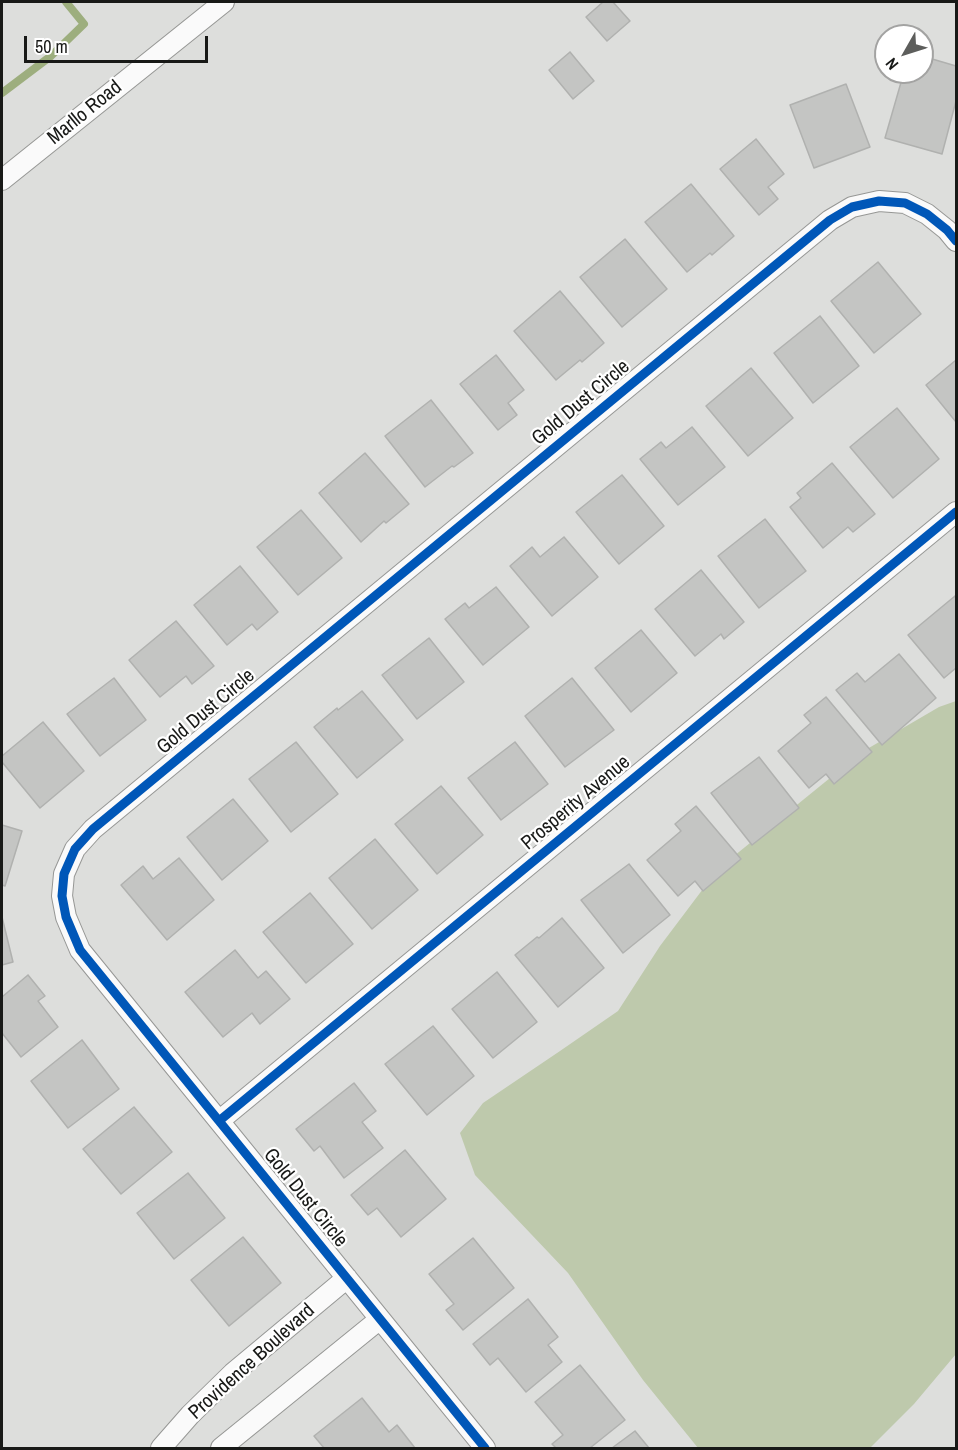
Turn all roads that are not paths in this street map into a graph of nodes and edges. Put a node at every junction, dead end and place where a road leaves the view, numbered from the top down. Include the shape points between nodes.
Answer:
1 (224, 2) edge
2 (2, 180) edge
3 (957, 241) edge
4 (957, 512) edge
5 (219, 1121) junction
6 (347, 1278) junction
7 (380, 1319) junction
8 (161, 1449) edge
9 (221, 1449) edge
10 (485, 1449) edge

1 - 2 street, Marllo Road
3 - 5 street, Gold Dust Circle via 927,214 905,203 879,201 852,207 830,220 102,821 75,849 64,874 62,896 80,950
4 - 5 street, Prosperity Avenue
5 - 6 street, Gold Dust Circle
6 - 7 street, Gold Dust Circle
6 - 8 street, Providence Boulevard via 233,1373
7 - 9 street
7 - 10 street, Gold Dust Circle

